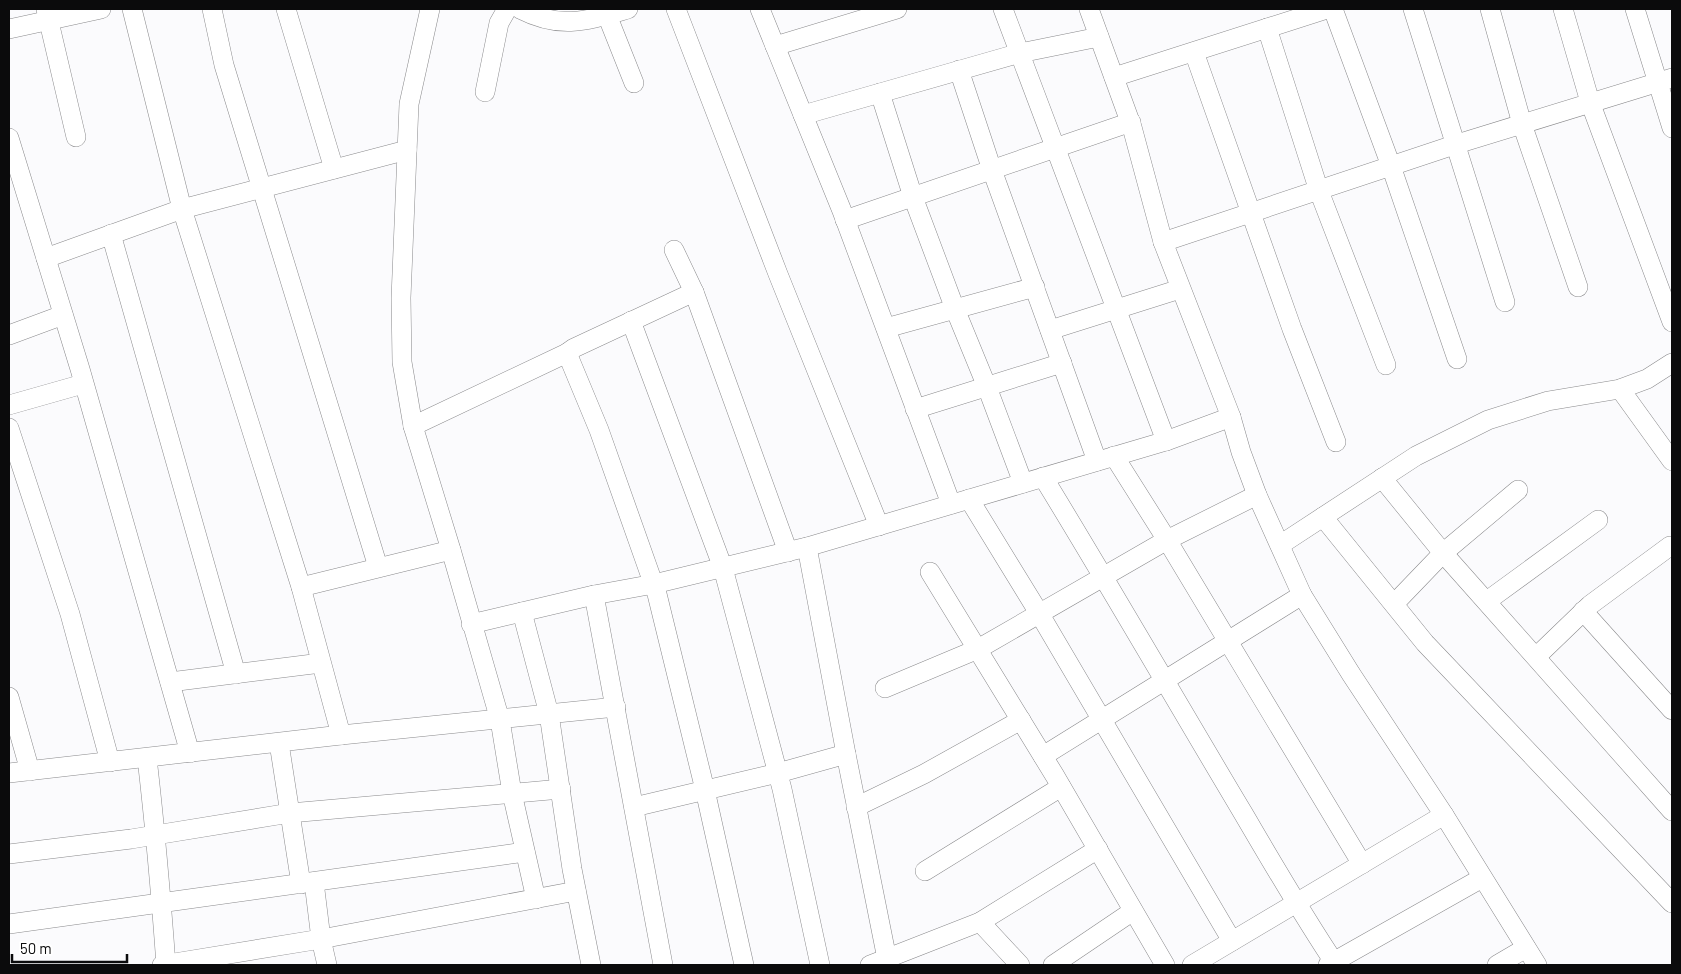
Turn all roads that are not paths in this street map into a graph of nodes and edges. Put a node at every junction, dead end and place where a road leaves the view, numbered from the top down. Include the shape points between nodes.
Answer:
1 (101, 9) edge
2 (132, 9) edge
3 (212, 9) edge
4 (286, 9) edge
5 (430, 9) edge
6 (507, 9) edge
7 (520, 9) edge
8 (628, 9) edge
9 (676, 9) edge
10 (760, 9) edge
11 (897, 9) edge
12 (1003, 9) edge
13 (1327, 9) edge
14 (1333, 9) edge
15 (1414, 9) edge
16 (1490, 9) edge
17 (1563, 9) edge
18 (1634, 9) edge
19 (1092, 10) edge
20 (47, 15) edge
21 (607, 15) junction
22 (845, 16) edge
23 (1267, 28) junction
24 (9, 29) edge
25 (1099, 37) junction
26 (775, 46) junction
27 (1194, 52) junction
28 (1020, 53) junction
29 (959, 70) junction
30 (1114, 77) junction
31 (1665, 80) edge
32 (634, 83) dead end
33 (485, 92) dead end
34 (880, 93) junction
35 (1590, 102) junction
36 (803, 115) junction
37 (1131, 122) junction
38 (1522, 124) junction
39 (1672, 128) edge
40 (76, 136) dead end
41 (9, 138) edge
42 (1457, 144) junction
43 (1056, 148) junction
44 (407, 150) junction
45 (1391, 166) junction
46 (334, 169) junction
47 (992, 170) junction
48 (261, 187) junction
49 (1319, 191) junction
50 (913, 197) junction
51 (182, 209) junction
52 (1252, 213) junction
53 (845, 220) junction
54 (111, 234) junction
55 (1163, 242) junction
56 (674, 250) dead end
57 (46, 258) junction
58 (1035, 287) junction
59 (1578, 287) dead end
60 (1180, 289) junction
61 (694, 292) junction
62 (1505, 302) dead end
63 (1116, 308) junction
64 (955, 309) junction
65 (63, 316) junction
66 (631, 322) junction
67 (1672, 322) edge
68 (886, 328) junction
69 (1050, 330) junction
70 (9, 335) edge
71 (567, 353) junction
72 (1457, 359) dead end
73 (1062, 363) junction
74 (1672, 363) edge
75 (1386, 365) dead end
76 (83, 384) junction
77 (987, 386) junction
78 (1620, 389) junction
79 (10, 400) edge
80 (915, 409) junction
81 (1231, 417) junction
82 (413, 426) junction
83 (9, 428) edge
84 (1166, 440) junction
85 (1336, 442) dead end
86 (1105, 458) junction
87 (1672, 461) edge
88 (1043, 477) junction
89 (1382, 478) junction
90 (1023, 483) junction
91 (1518, 490) dead end
92 (1257, 495) junction
93 (969, 499) junction
94 (951, 504) junction
95 (1323, 517) junction
96 (1598, 520) dead end
97 (879, 526) junction
98 (1167, 540) junction
99 (1280, 545) junction
100 (1670, 546) dead end
101 (807, 547) junction
102 (451, 550) junction
103 (788, 552) junction
104 (1443, 553) junction
105 (378, 567) junction
106 (723, 568) junction
107 (930, 572) dead end
108 (1103, 576) junction
109 (654, 584) junction
110 (300, 587) junction
111 (1302, 595) junction
112 (594, 596) junction
113 (1487, 601) junction
114 (1394, 604) junction
115 (1583, 611) junction
116 (522, 612) junction
117 (1039, 613) junction
118 (471, 624) junction
119 (1228, 641) junction
120 (978, 649) junction
121 (1536, 657) junction
122 (321, 663) junction
123 (236, 674) junction
124 (1164, 681) junction
125 (170, 682) junction
126 (886, 688) dead end
127 (9, 697) edge
128 (616, 707) junction
129 (1672, 710) edge
130 (550, 714) junction
131 (500, 720) junction
132 (1021, 720) junction
133 (1101, 720) junction
134 (340, 735) junction
135 (279, 743) junction
136 (190, 753) junction
137 (846, 754) junction
138 (1043, 756) junction
139 (147, 758) junction
140 (110, 762) junction
141 (30, 770) junction
142 (9, 773) edge
143 (778, 773) junction
144 (1061, 787) junction
145 (561, 789) junction
146 (705, 790) junction
147 (512, 793) junction
148 (634, 807) junction
149 (856, 807) junction
150 (1672, 811) edge
151 (290, 813) junction
152 (1444, 815) junction
153 (156, 835) junction
154 (1098, 849) junction
155 (525, 852) junction
156 (9, 854) edge
157 (1362, 864) junction
158 (924, 871) dead end
159 (1482, 878) junction
160 (307, 883) junction
161 (576, 891) junction
162 (536, 899) junction
163 (160, 902) junction
164 (1296, 903) junction
165 (1672, 903) edge
166 (1134, 911) junction
167 (980, 922) junction
168 (9, 924) edge
169 (321, 939) junction
170 (1232, 941) junction
171 (1526, 948) junction
172 (878, 962) edge
173 (1333, 964) edge
174 (165, 965) edge
175 (327, 965) edge
176 (591, 965) edge
177 (663, 965) edge
178 (744, 965) edge
179 (820, 965) edge
180 (1020, 965) edge
181 (1053, 965) edge
182 (1165, 965) edge
183 (1192, 965) edge
184 (1497, 965) edge
185 (1537, 965) edge

1 - 20 street
2 - 51 street
3 - 48 street via 224,65
4 - 46 street
5 - 44 street via 409,104
6 - 33 street via 499,23
7 - 21 street via 573,23
8 - 21 street
9 - 97 street
10 - 26 street
11 - 22 street
12 - 28 street
13 - 23 street
14 - 45 street
15 - 42 street
16 - 38 street
17 - 35 street
18 - 31 street
19 - 25 street
20 - 24 street
20 - 40 street
21 - 32 street
22 - 26 street
23 - 27 street
23 - 49 street
25 - 28 street
25 - 30 street
26 - 36 street
27 - 30 street
27 - 52 street
28 - 29 street
28 - 43 street
29 - 34 street
29 - 47 street
30 - 37 street
31 - 35 street
31 - 39 street
34 - 36 street
34 - 50 street
35 - 38 street
35 - 67 street
36 - 53 street
37 - 43 street
37 - 55 street
38 - 42 street
38 - 59 street
41 - 57 street
42 - 45 street
42 - 62 street
43 - 47 street
43 - 63 street
44 - 46 street
44 - 82 street via 401,298 402,362
45 - 49 street
45 - 72 street
46 - 48 street
47 - 50 street
47 - 58 street
48 - 51 street
48 - 105 street
49 - 52 street
49 - 75 street
50 - 53 street
50 - 64 street
51 - 54 street
51 - 110 street
52 - 55 street
52 - 85 street
53 - 68 street
54 - 57 street
54 - 123 street
55 - 60 street
56 - 61 street
57 - 65 street
58 - 64 street
58 - 69 street
60 - 63 street
60 - 81 street
61 - 66 street
61 - 103 street
63 - 69 street
63 - 84 street
64 - 68 street
64 - 77 street
65 - 70 street
65 - 76 street
66 - 71 street
66 - 106 street
68 - 80 street
69 - 73 street
71 - 82 street
71 - 109 street
73 - 77 street
73 - 86 street
74 - 78 street
76 - 79 street
76 - 125 street
77 - 80 street
77 - 90 street
78 - 87 street
78 - 89 street via 1548,401 1488,420 1416,456
80 - 94 street
81 - 84 street
81 - 92 street
82 - 102 street
83 - 140 street via 70,614
84 - 86 street
86 - 88 street
86 - 98 street
88 - 90 street
88 - 108 street
89 - 95 street
89 - 104 street
90 - 93 street
91 - 104 street
92 - 98 street
92 - 99 street
93 - 94 street
93 - 117 street
94 - 97 street
95 - 99 street
95 - 114 street
96 - 113 street
97 - 101 street
98 - 108 street
98 - 119 street
99 - 111 street
100 - 115 street
101 - 103 street
101 - 137 street
102 - 105 street
102 - 118 street
103 - 106 street
104 - 113 street
104 - 114 street
105 - 110 street
106 - 109 street
106 - 143 street
107 - 120 street
108 - 117 street
108 - 124 street
109 - 112 street
109 - 146 street
110 - 122 street
111 - 119 street
111 - 152 street
112 - 116 street
112 - 128 street
113 - 121 street
114 - 165 street via 1432,650
115 - 121 street
115 - 129 street
116 - 118 street
116 - 130 street
117 - 120 street
117 - 133 street
118 - 131 street
119 - 124 street
119 - 157 street
120 - 126 street
120 - 132 street
121 - 150 street
122 - 123 street
122 - 134 street
123 - 125 street
124 - 133 street
124 - 164 street
125 - 136 street
127 - 141 street
128 - 130 street
128 - 148 street
130 - 131 street
130 - 145 street
131 - 134 street
131 - 147 street
132 - 138 street
132 - 149 street via 924,774
133 - 138 street
133 - 170 street
134 - 135 street
135 - 136 street
135 - 151 street
136 - 139 street
137 - 143 street
137 - 149 street
138 - 144 street
139 - 140 street
139 - 153 street
140 - 141 street
141 - 142 street
143 - 146 street
143 - 179 street
144 - 154 street
144 - 158 street
145 - 147 street
145 - 161 street
146 - 148 street
146 - 178 street
147 - 151 street
147 - 155 street
148 - 177 street
149 - 172 street
151 - 153 street
151 - 160 street
152 - 157 street
152 - 159 street
153 - 156 street
153 - 163 street
154 - 166 street
154 - 167 street
155 - 160 street
155 - 162 street
157 - 164 street
159 - 171 street
159 - 173 street
160 - 163 street
160 - 169 street
161 - 162 street
161 - 176 street
162 - 169 street
163 - 168 street
163 - 174 street
164 - 170 street
164 - 173 street
166 - 181 street
166 - 182 street
167 - 172 street
167 - 180 street
169 - 174 street
169 - 175 street
170 - 183 street
171 - 184 street
171 - 185 street

